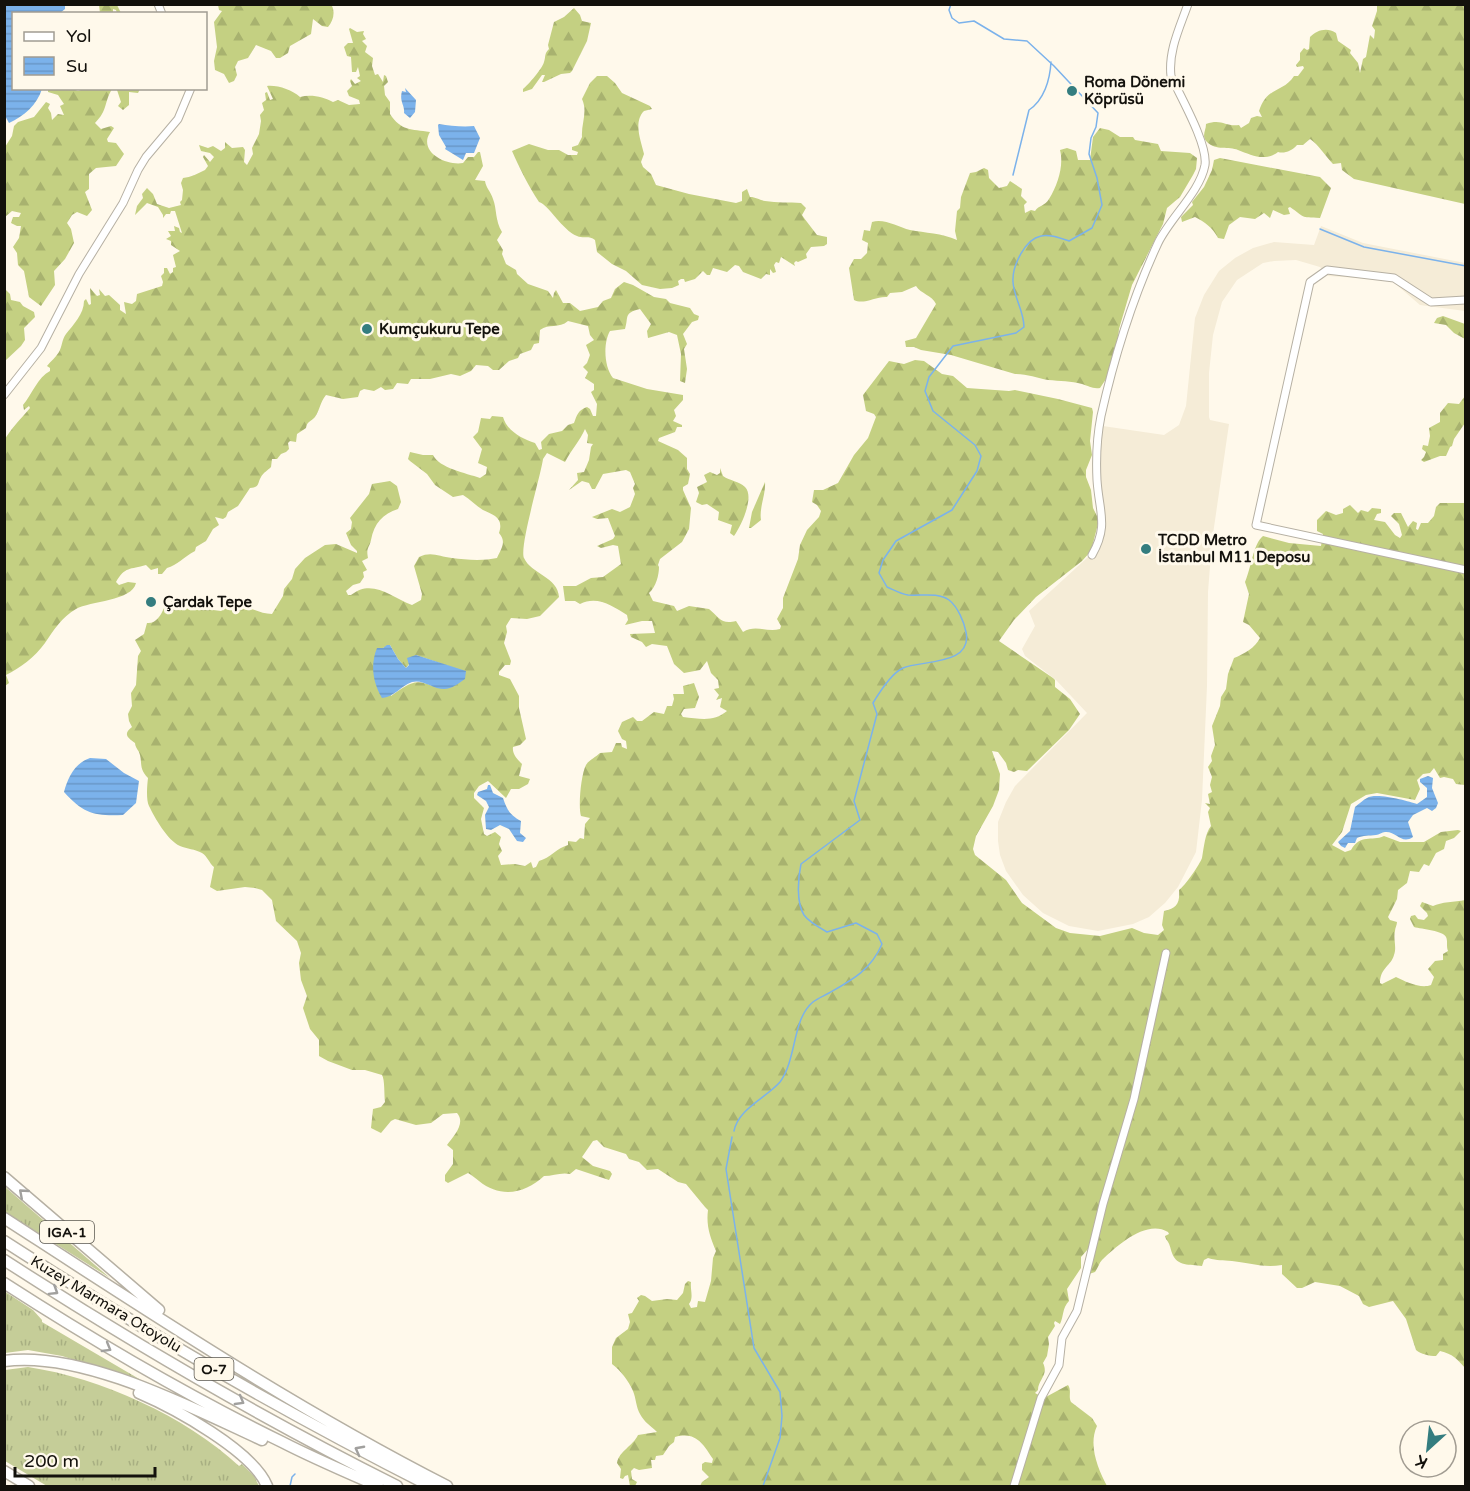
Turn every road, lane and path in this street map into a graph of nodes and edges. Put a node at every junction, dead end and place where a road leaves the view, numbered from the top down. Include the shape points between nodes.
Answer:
1 (1188, 4) edge
2 (190, 90) edge
3 (1465, 300) edge
4 (4, 395) edge
5 (1092, 555) dead end
6 (1466, 570) edge
7 (1166, 953) dead end
8 (4, 1178) edge
9 (4, 1218) edge
10 (4, 1241) edge
11 (4, 1260) edge
12 (4, 1283) edge
13 (33, 1360) junction
14 (4, 1361) edge
15 (325, 1418) junction
16 (4, 1471) edge
17 (28, 1486) edge
18 (267, 1486) edge
19 (369, 1486) edge
20 (378, 1486) edge
21 (397, 1486) edge
22 (430, 1486) edge
23 (447, 1486) edge
24 (1014, 1486) edge

1 - 5 street via 1173,45 1170,70 1203,144 1205,164 1200,179 1159,240 1124,335 1101,418 1097,479 1103,521 1101,538
2 - 4 street via 178,119 138,170 41,348
3 - 6 street via 1431,302 1394,278 1354,272 1327,270 1310,282 1257,525
7 - 24 street via 1134,1099 1077,1311 1062,1338 1059,1365 1041,1398
15 -> 8 highway, IGA-1 via 157,1309
9 - 15 highway
22 -> 10 highway, Kuzey Marmara Otoyolu / O-7 via 226,1376
11 -> 21 highway, Kuzey Marmara Otoyolu / O-7 via 263,1415
12 -> 20 highway via 170,1383 289,1446
13 - 14 highway
13 - 18 highway via 99,1377 174,1411 246,1459
13 - 19 highway via 74,1365 153,1391
15 - 23 highway
16 - 17 highway

